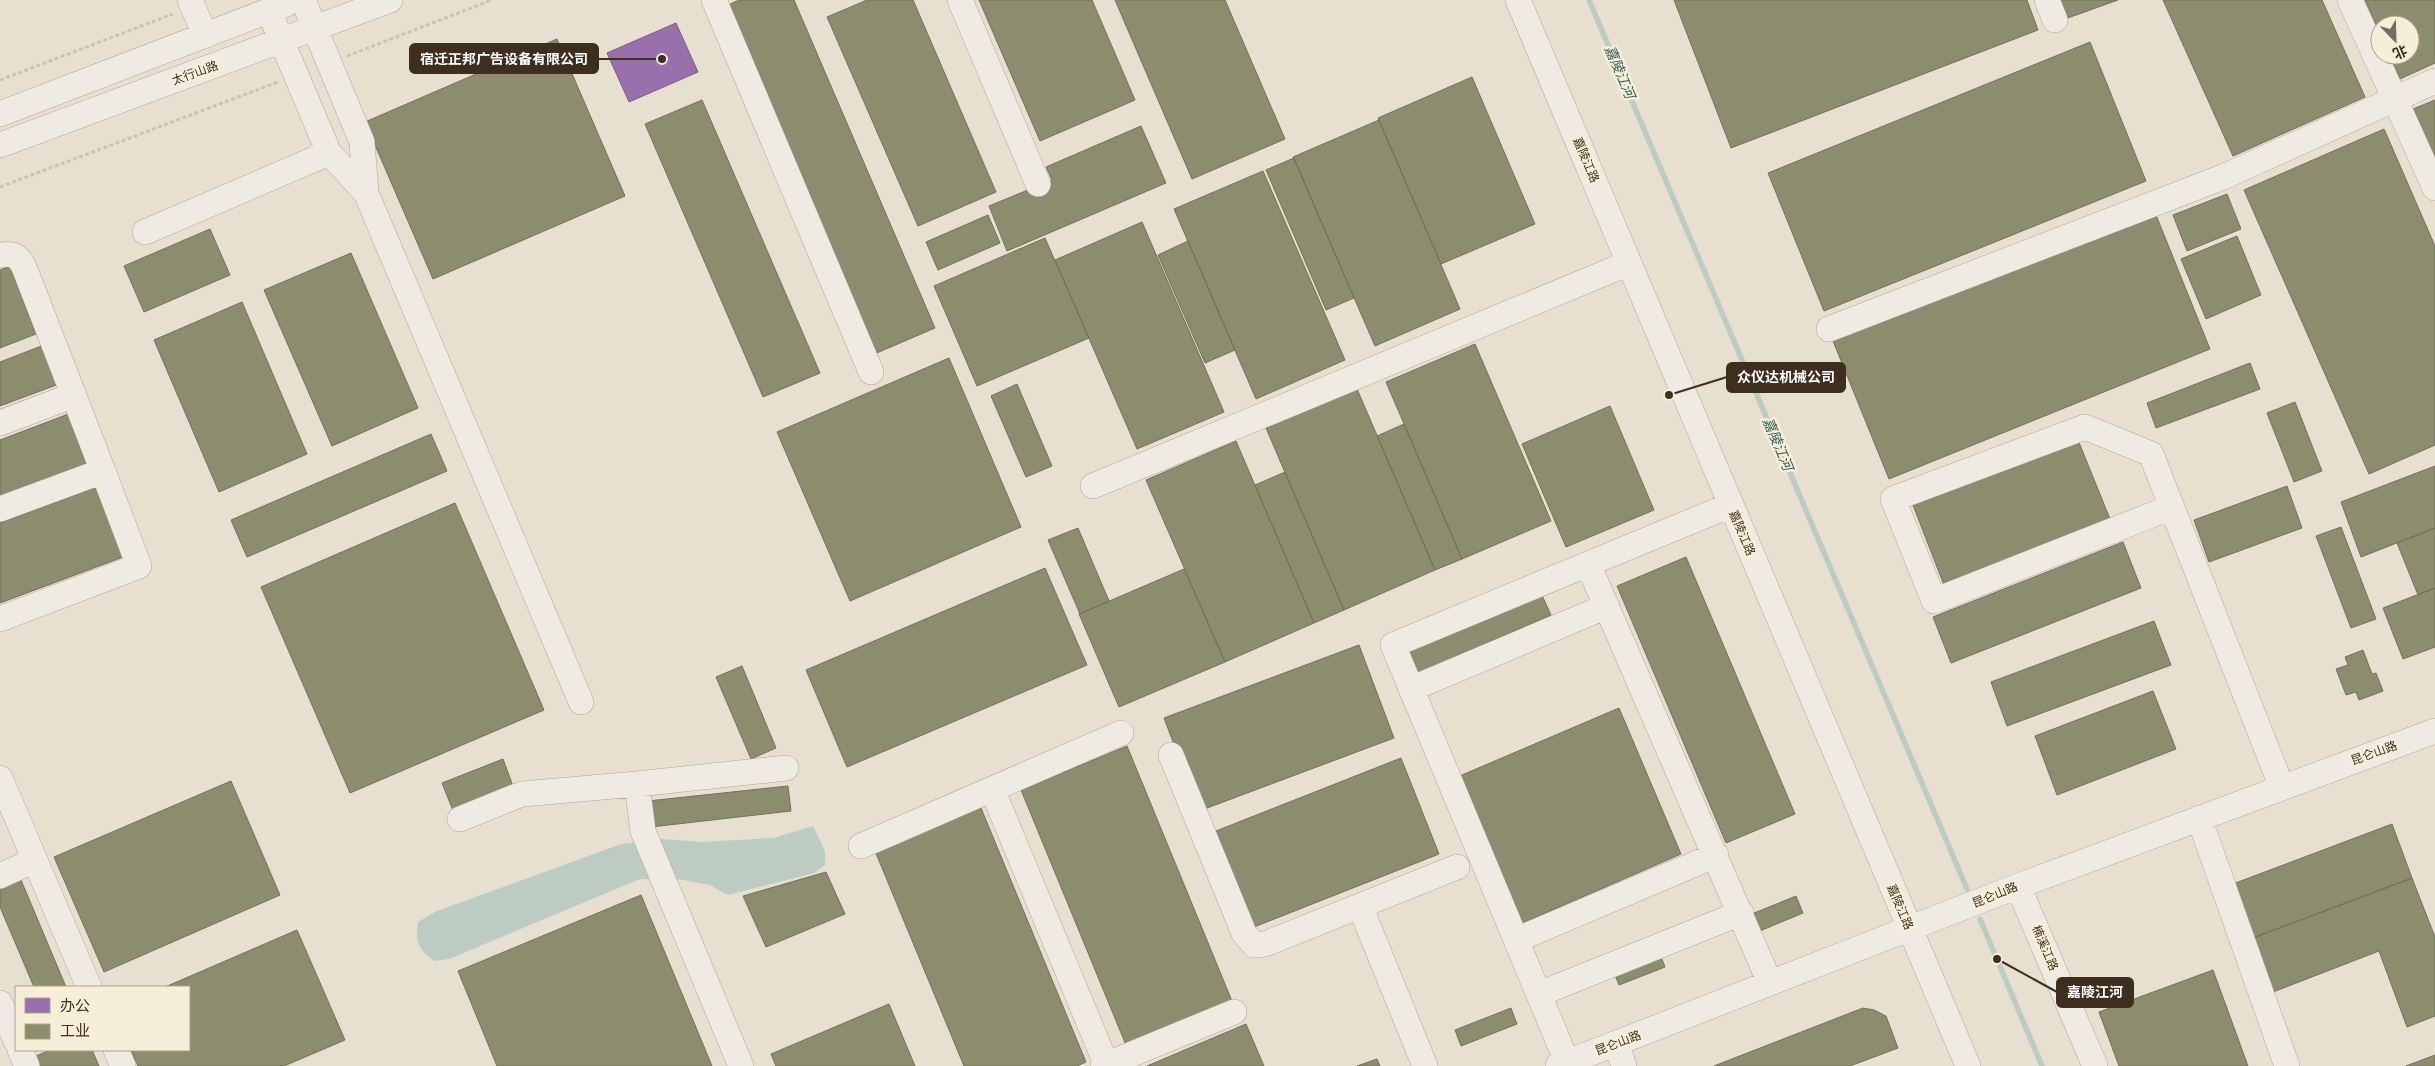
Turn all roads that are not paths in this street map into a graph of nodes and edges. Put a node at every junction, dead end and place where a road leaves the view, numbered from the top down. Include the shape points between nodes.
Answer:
1 (297, 0) edge
2 (302, 0) edge
3 (390, 0) edge
4 (714, 0) edge
5 (960, 0) edge
6 (1518, 0) edge
7 (2350, 0) edge
8 (191, 3) edge
9 (270, 11) junction
10 (315, 29) junction
11 (205, 35) junction
12 (282, 40) junction
13 (2435, 81) edge
14 (2394, 99) junction
15 (0, 114) edge
16 (0, 145) edge
17 (329, 153) junction
18 (1038, 184) dead end
19 (2435, 188) edge
20 (366, 193) junction
21 (145, 232) dead end
22 (0, 254) edge
23 (1629, 263) junction
24 (1829, 329) dead end
25 (872, 372) dead end
26 (74, 395) junction
27 (0, 423) edge
28 (103, 470) junction
29 (1093, 486) dead end
30 (1731, 505) junction
31 (2172, 507) junction
32 (0, 509) edge
33 (1588, 564) junction
34 (1606, 606) junction
35 (0, 619) edge
36 (1411, 689) junction
37 (581, 702) dead end
38 (2435, 731) edge
39 (1121, 733) dead end
40 (1171, 755) dead end
41 (786, 768) dead end
42 (0, 778) edge
43 (637, 784) junction
44 (2282, 788) junction
45 (992, 789) junction
46 (2198, 818) junction
47 (460, 819) dead end
48 (861, 846) dead end
49 (1716, 855) junction
50 (35, 860) junction
51 (1457, 868) dead end
52 (0, 876) edge
53 (2018, 886) junction
54 (1360, 906) junction
55 (1740, 913) junction
56 (1909, 930) junction
57 (1516, 940) junction
58 (1770, 983) junction
59 (89, 986) edge
60 (1539, 994) junction
61 (0, 1003) edge
62 (1234, 1012) dead end
63 (13, 1044) edge
64 (17, 1051) edge
65 (116, 1051) edge
66 (1620, 1055) edge
67 (1562, 1064) edge
68 (1105, 1065) edge
69 (27, 1066) edge
70 (123, 1066) edge
71 (741, 1066) edge
72 (1425, 1066) edge
73 (1968, 1066) edge
74 (2095, 1066) edge
75 (2287, 1066) edge

1 - 9 street
2 - 10 street
3 - 10 street, 太行山路
4 - 25 street
5 - 18 street
6 - 23 street, 嘉陵江路
7 - 14 street
8 - 11 street
9 - 11 street
9 - 12 street
10 - 12 street, 太行山路
10 - 20 street via 362,142
11 - 15 street
12 - 16 street, 太行山路
12 - 17 street
13 - 14 street
14 - 19 street
14 - 24 street via 2223,176
17 - 20 street
17 - 21 street
20 - 37 street
22 - 26 street via 12,253 20,258
23 - 29 street
23 - 30 street, 嘉陵江路
26 - 27 street
26 - 28 street
28 - 32 street
28 - 35 street via 138,566
30 - 33 street
30 - 56 street, 嘉陵江路
31 - 31 street via 2151,454 2085,427 1893,499 1934,601
31 - 44 street
33 - 34 street
33 - 36 street via 1392,645
34 - 36 street
34 - 49 street
36 - 57 street
38 - 44 street, 昆仑山路
39 - 45 street
40 - 54 street via 1244,933 1254,945 1265,944
41 - 43 street
42 - 50 street
43 - 47 street via 522,794
43 - 71 street via 644,831
44 - 46 street, 昆仑山路
45 - 48 street
45 - 68 street
46 - 53 street, 昆仑山路
46 - 75 street
49 - 55 street
49 - 57 street
50 - 52 street
50 - 59 street
51 - 54 street
53 - 56 street, 昆仑山路
53 - 74 street, 楠溪江路
54 - 72 street
55 - 58 street
55 - 60 street
56 - 58 street, 昆仑山路
56 - 73 street, 嘉陵江路
57 - 60 street
58 - 66 street, 昆仑山路
60 - 67 street
61 - 63 street
62 - 68 street
64 - 69 street
65 - 70 street
66 - 67 street, 昆仑山路

